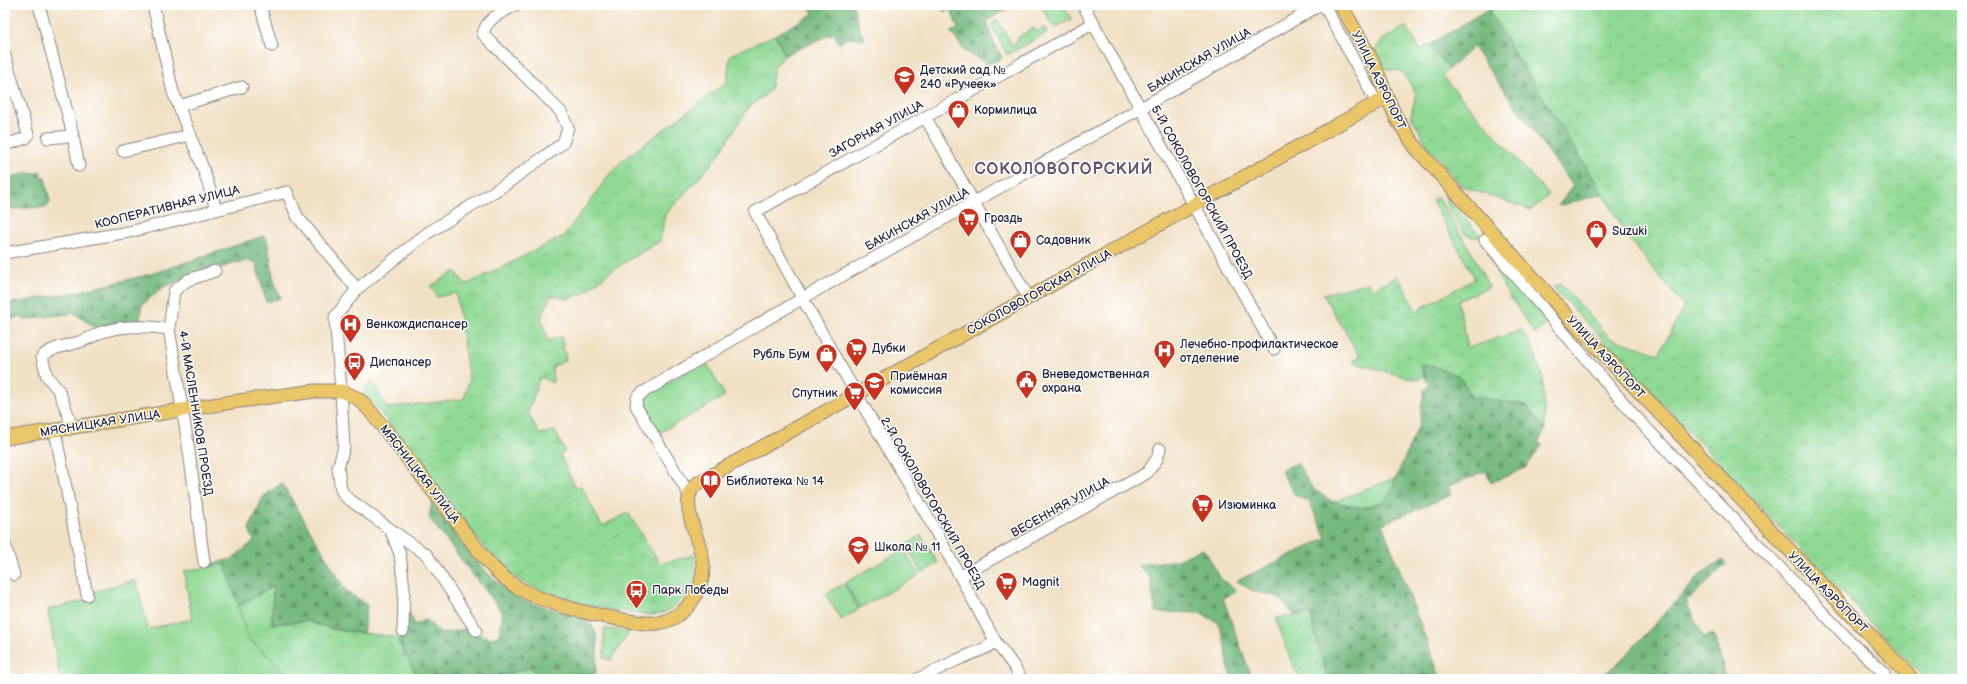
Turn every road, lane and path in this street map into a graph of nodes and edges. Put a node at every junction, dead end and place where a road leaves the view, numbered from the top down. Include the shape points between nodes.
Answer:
1 (39, 5) edge
2 (153, 5) edge
3 (260, 5) edge
4 (516, 5) edge
5 (1083, 5) edge
6 (1320, 5) edge
7 (1324, 5) edge
8 (1341, 5) edge
9 (1094, 23) junction
10 (272, 46) dead end
11 (5, 56) edge
12 (9, 86) edge
13 (242, 88) dead end
14 (1382, 100) junction
15 (179, 106) junction
16 (1140, 108) junction
17 (925, 117) junction
18 (190, 135) junction
19 (72, 136) junction
20 (48, 138) dead end
21 (5, 145) edge
22 (122, 151) dead end
23 (79, 166) dead end
24 (974, 202) junction
25 (1195, 204) junction
26 (216, 209) junction
27 (755, 212) joint
28 (1486, 240) dead end
29 (5, 252) edge
30 (215, 271) dead end
31 (357, 289) junction
32 (1028, 297) junction
33 (803, 298) junction
34 (169, 329) junction
35 (1274, 349) dead end
36 (342, 391) junction
37 (857, 394) junction
38 (183, 410) junction
39 (69, 429) junction
40 (55, 431) junction
41 (5, 438) edge
42 (1160, 449) dead end
43 (690, 491) junction
44 (390, 529) junction
45 (5, 544) edge
46 (204, 562) dead end
47 (14, 575) dead end
48 (961, 576) junction
49 (87, 595) dead end
50 (476, 630) dead end
51 (403, 631) dead end
52 (995, 641) junction
53 (918, 679) edge
54 (1021, 679) edge
55 (1880, 679) edge
56 (1912, 679) edge

1 - 19 street
2 - 15 street via 173,92
3 - 10 street
4 - 31 street via 484,26 484,34 561,112 568,128 563,143 506,184 426,234
5 - 9 street, 5-Й СОКОЛОВОГОРСКИЙ ПРОЕЗД
6 - 16 street, БАКИНСКАЯ УЛИЦА
7 - 14 street
8 - 14 main road, УЛИЦА АЭРОПОРТ via 1373,62
9 - 16 street, 5-Й СОКОЛОВОГОРСКИЙ ПРОЕЗД
9 - 17 street, ЗАГОРНАЯ УЛИЦА
11 - 12 street
12 - 21 street via 28,134 26,138
13 - 15 street
14 - 25 main road, СОКОЛОВОГОРСКАЯ УЛИЦА
14 - 56 main road, УЛИЦА АЭРОПОРТ via 1416,148 1573,322
15 - 18 street
16 - 24 street, БАКИНСКАЯ УЛИЦА
16 - 25 street, 5-Й СОКОЛОВОГОРСКИЙ ПРОЕЗД
17 - 24 street
17 - 27 street, ЗАГОРНАЯ УЛИЦА
18 - 22 street
18 - 26 street
19 - 20 street
19 - 23 street
24 - 32 street
24 - 33 street, БАКИНСКАЯ УЛИЦА
25 - 32 main road, СОКОЛОВОГОРСКАЯ УЛИЦА
25 - 35 street, 5-Й СОКОЛОВОГОРСКИЙ ПРОЕЗД
26 - 29 street, КООПЕРАТИВНАЯ УЛИЦА via 129,232
26 - 31 street, КООПЕРАТИВНАЯ УЛИЦА via 287,192 297,216
27 - 33 street, 2-Й СОКОЛОВОГОРСКИЙ ПРОЕЗД
28 - 55 street via 1632,414 1850,641 1884,673
30 - 34 street, 4-Й МАСЛЕННИКОВ ПРОЕЗД via 188,280 174,291
31 - 36 street via 335,317
32 - 37 main road, СОКОЛОВОГОРСКАЯ УЛИЦА
33 - 37 street, 2-Й СОКОЛОВОГОРСКИЙ ПРОЕЗД
33 - 43 street, БАКИНСКАЯ УЛИЦА via 637,398 636,402 644,420
34 - 38 street, 4-Й МАСЛЕННИКОВ ПРОЕЗД
34 - 39 street via 131,327 102,332 83,341 47,351 42,357 47,376 59,391 69,417
36 - 38 main road, МЯСНИЦКАЯ УЛИЦА via 315,391
36 - 43 main road, МЯСНИЦКАЯ УЛИЦА via 364,404 500,574 525,592 549,601 610,618 648,624 664,623 677,615 692,601 702,580 703,564 688,509
36 - 44 street via 344,446 338,468 341,490 346,497
37 - 43 main road, СОКОЛОВОГОРСКАЯ УЛИЦА
37 - 48 street, 2-Й СОКОЛОВОГОРСКИЙ ПРОЕЗД
38 - 39 main road, МЯСНИЦКАЯ УЛИЦА
38 - 46 street, 4-Й МАСЛЕННИКОВ ПРОЕЗД
39 - 40 main road, МЯСНИЦКАЯ УЛИЦА
40 - 41 main road, МЯСНИЦКАЯ УЛИЦА
40 - 49 street
42 - 48 street, ВЕСЕННЯЯ УЛИЦА via 1157,459 1147,473
44 - 50 street via 427,555
44 - 51 street via 400,554 404,589
45 - 47 street
48 - 52 street, 2-Й СОКОЛОВОГОРСКИЙ ПРОЕЗД
52 - 53 street via 986,648
52 - 54 street, 2-Й СОКОЛОВОГОРСКИЙ ПРОЕЗД

